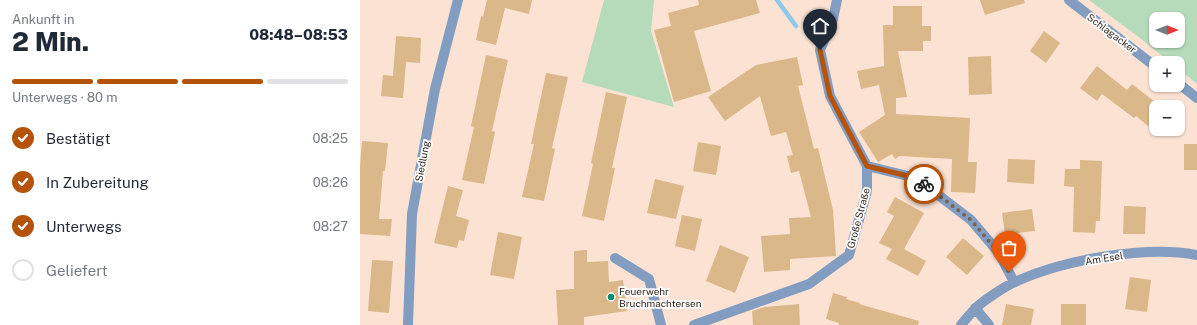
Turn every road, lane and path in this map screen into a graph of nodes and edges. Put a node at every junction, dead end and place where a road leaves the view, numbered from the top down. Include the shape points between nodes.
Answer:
1 (458, 0) edge
2 (837, 0) edge
3 (1068, 0) edge
4 (1149, 62) edge
5 (1185, 89) edge
6 (1197, 98) edge
7 (867, 166) junction
8 (1197, 255) edge
9 (614, 258) dead end
10 (1014, 282) junction
11 (975, 308) junction
12 (408, 325) edge
13 (661, 325) edge
14 (694, 325) edge
15 (961, 325) edge
16 (989, 325) edge

1 - 12 street, Siedlung via 435,89 412,214
2 - 7 street, Große Straße via 833,19 820,50 830,96
3 - 4 street, Schlagacker
5 - 6 street
7 - 10 street via 916,178 971,220 999,253
7 - 14 street, Große Straße via 867,192 849,255 810,284
8 - 10 street, Am Esel via 1145,252 1104,257 1056,267
9 - 13 street via 649,279
10 - 11 street, Am Esel
11 - 15 street, Am Esel
11 - 16 street

